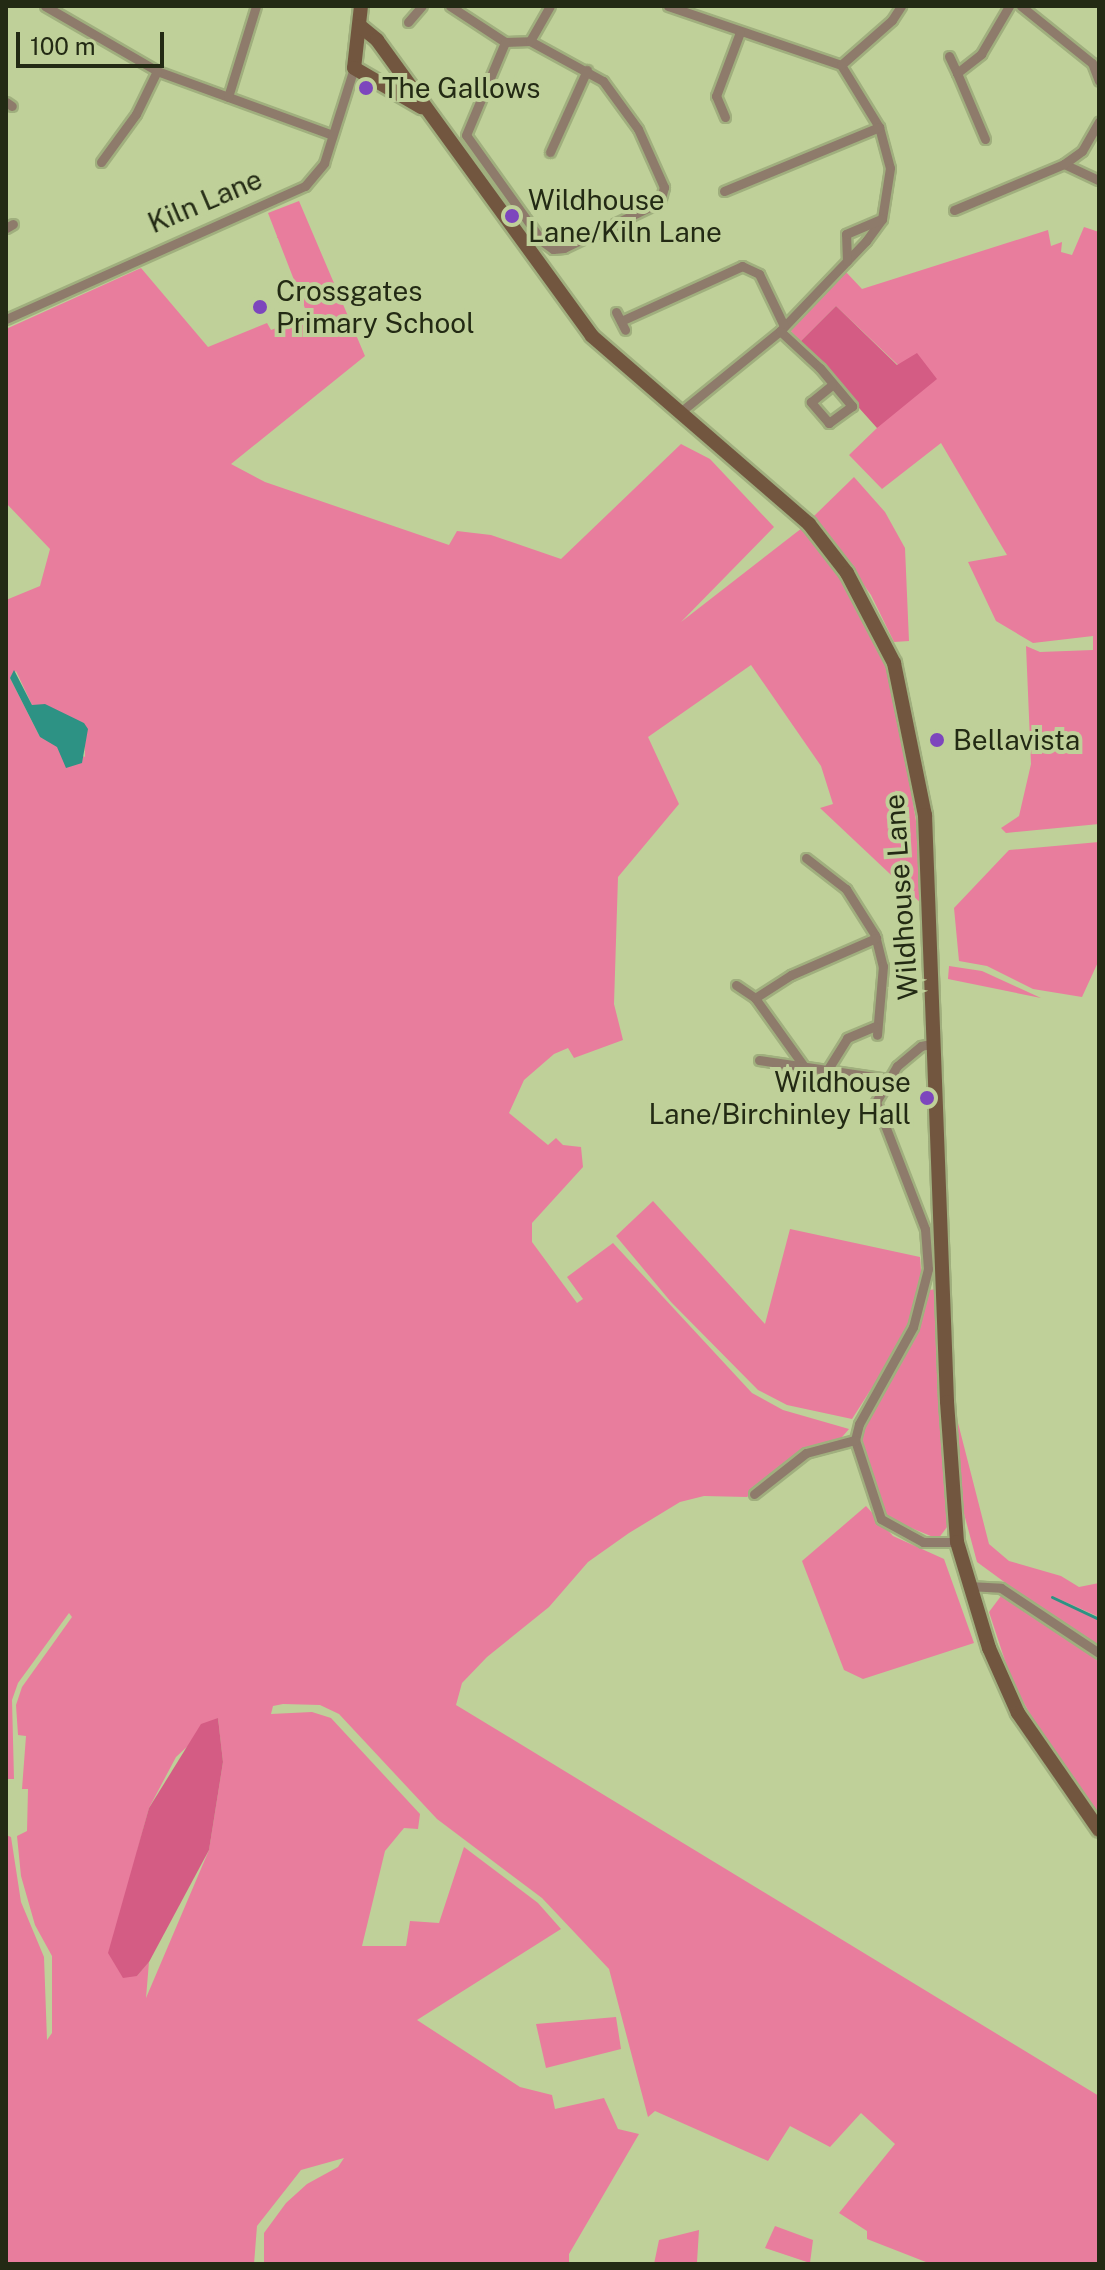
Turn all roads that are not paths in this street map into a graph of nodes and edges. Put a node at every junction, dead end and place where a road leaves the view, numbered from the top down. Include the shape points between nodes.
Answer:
1 (45, 6) edge
2 (256, 6) edge
3 (361, 6) edge
4 (422, 6) edge
5 (450, 6) edge
6 (550, 6) edge
7 (668, 6) edge
8 (703, 6) edge
9 (901, 6) edge
10 (1009, 6) edge
11 (1021, 6) edge
12 (699, 17) junction
13 (408, 22) dead end
14 (360, 26) junction
15 (740, 32) junction
16 (530, 41) junction
17 (505, 42) junction
18 (949, 56) dead end
19 (841, 65) junction
20 (354, 68) junction
21 (587, 70) junction
22 (157, 71) junction
23 (957, 73) junction
24 (1099, 81) edge
25 (228, 97) junction
26 (422, 107) junction
27 (725, 117) dead end
28 (1099, 122) edge
29 (879, 127) junction
30 (330, 134) junction
31 (985, 139) dead end
32 (550, 152) dead end
33 (101, 162) dead end
34 (1064, 164) junction
35 (1099, 180) edge
36 (724, 191) dead end
37 (954, 210) dead end
38 (882, 219) junction
39 (847, 261) junction
40 (6, 319) edge
41 (621, 321) dead end
42 (782, 329) junction
43 (832, 385) dead end
44 (679, 413) junction
45 (806, 858) dead end
46 (876, 938) junction
47 (736, 985) dead end
48 (755, 998) junction
49 (935, 1043) junction
50 (759, 1060) dead end
51 (803, 1065) junction
52 (828, 1069) junction
53 (888, 1079) junction
54 (855, 1440) junction
55 (754, 1494) dead end
56 (957, 1542) junction
57 (968, 1586) junction
58 (1099, 1653) edge
59 (1099, 1830) edge

1 - 22 street
2 - 25 street
3 - 14 main road
4 - 13 street
5 - 17 street
6 - 16 street
7 - 12 street
8 - 12 street
9 - 19 street
10 - 23 street via 981,54
11 - 24 street via 1092,63
12 - 15 street
14 - 20 main road
14 - 26 main road, Wildhouse Lane via 377,40
15 - 19 street
15 - 27 street via 716,96
16 - 17 street
16 - 21 street
17 - 21 street via 466,135 553,249 652,207 664,194 626,108
18 - 23 street
19 - 29 street
20 - 26 main road, Wildhouse Lane
20 - 30 street, Kiln Lane
21 - 32 street
22 - 25 street
22 - 33 street via 136,114
23 - 31 street
25 - 30 street
26 - 44 main road, Wildhouse Lane via 592,336
28 - 34 street via 1082,151
29 - 36 street
29 - 38 street via 890,168
30 - 40 street, Kiln Lane via 320,171 305,186
34 - 35 street
34 - 37 street
38 - 39 street
38 - 39 street via 846,234
39 - 42 street
41 - 42 street via 742,266 759,274
42 - 43 street
42 - 44 street
44 - 49 main road, Wildhouse Lane via 809,524 847,573 894,663 925,815
45 - 46 street via 846,889
46 - 48 street via 791,975
46 - 52 street via 883,982 876,1031 847,1038
47 - 48 street
48 - 51 street
49 - 53 street via 921,1046
49 - 56 main road, Wildhouse Lane
50 - 51 street
51 - 52 street
52 - 53 street
53 - 54 street via 876,1102 878,1118 925,1229 927,1282 913,1327
54 - 55 street via 806,1453
54 - 56 street via 881,1519 923,1542
56 - 57 main road, Wildhouse Lane
57 - 58 street via 1001,1588
57 - 59 main road, Wildhouse Lane via 1018,1713

